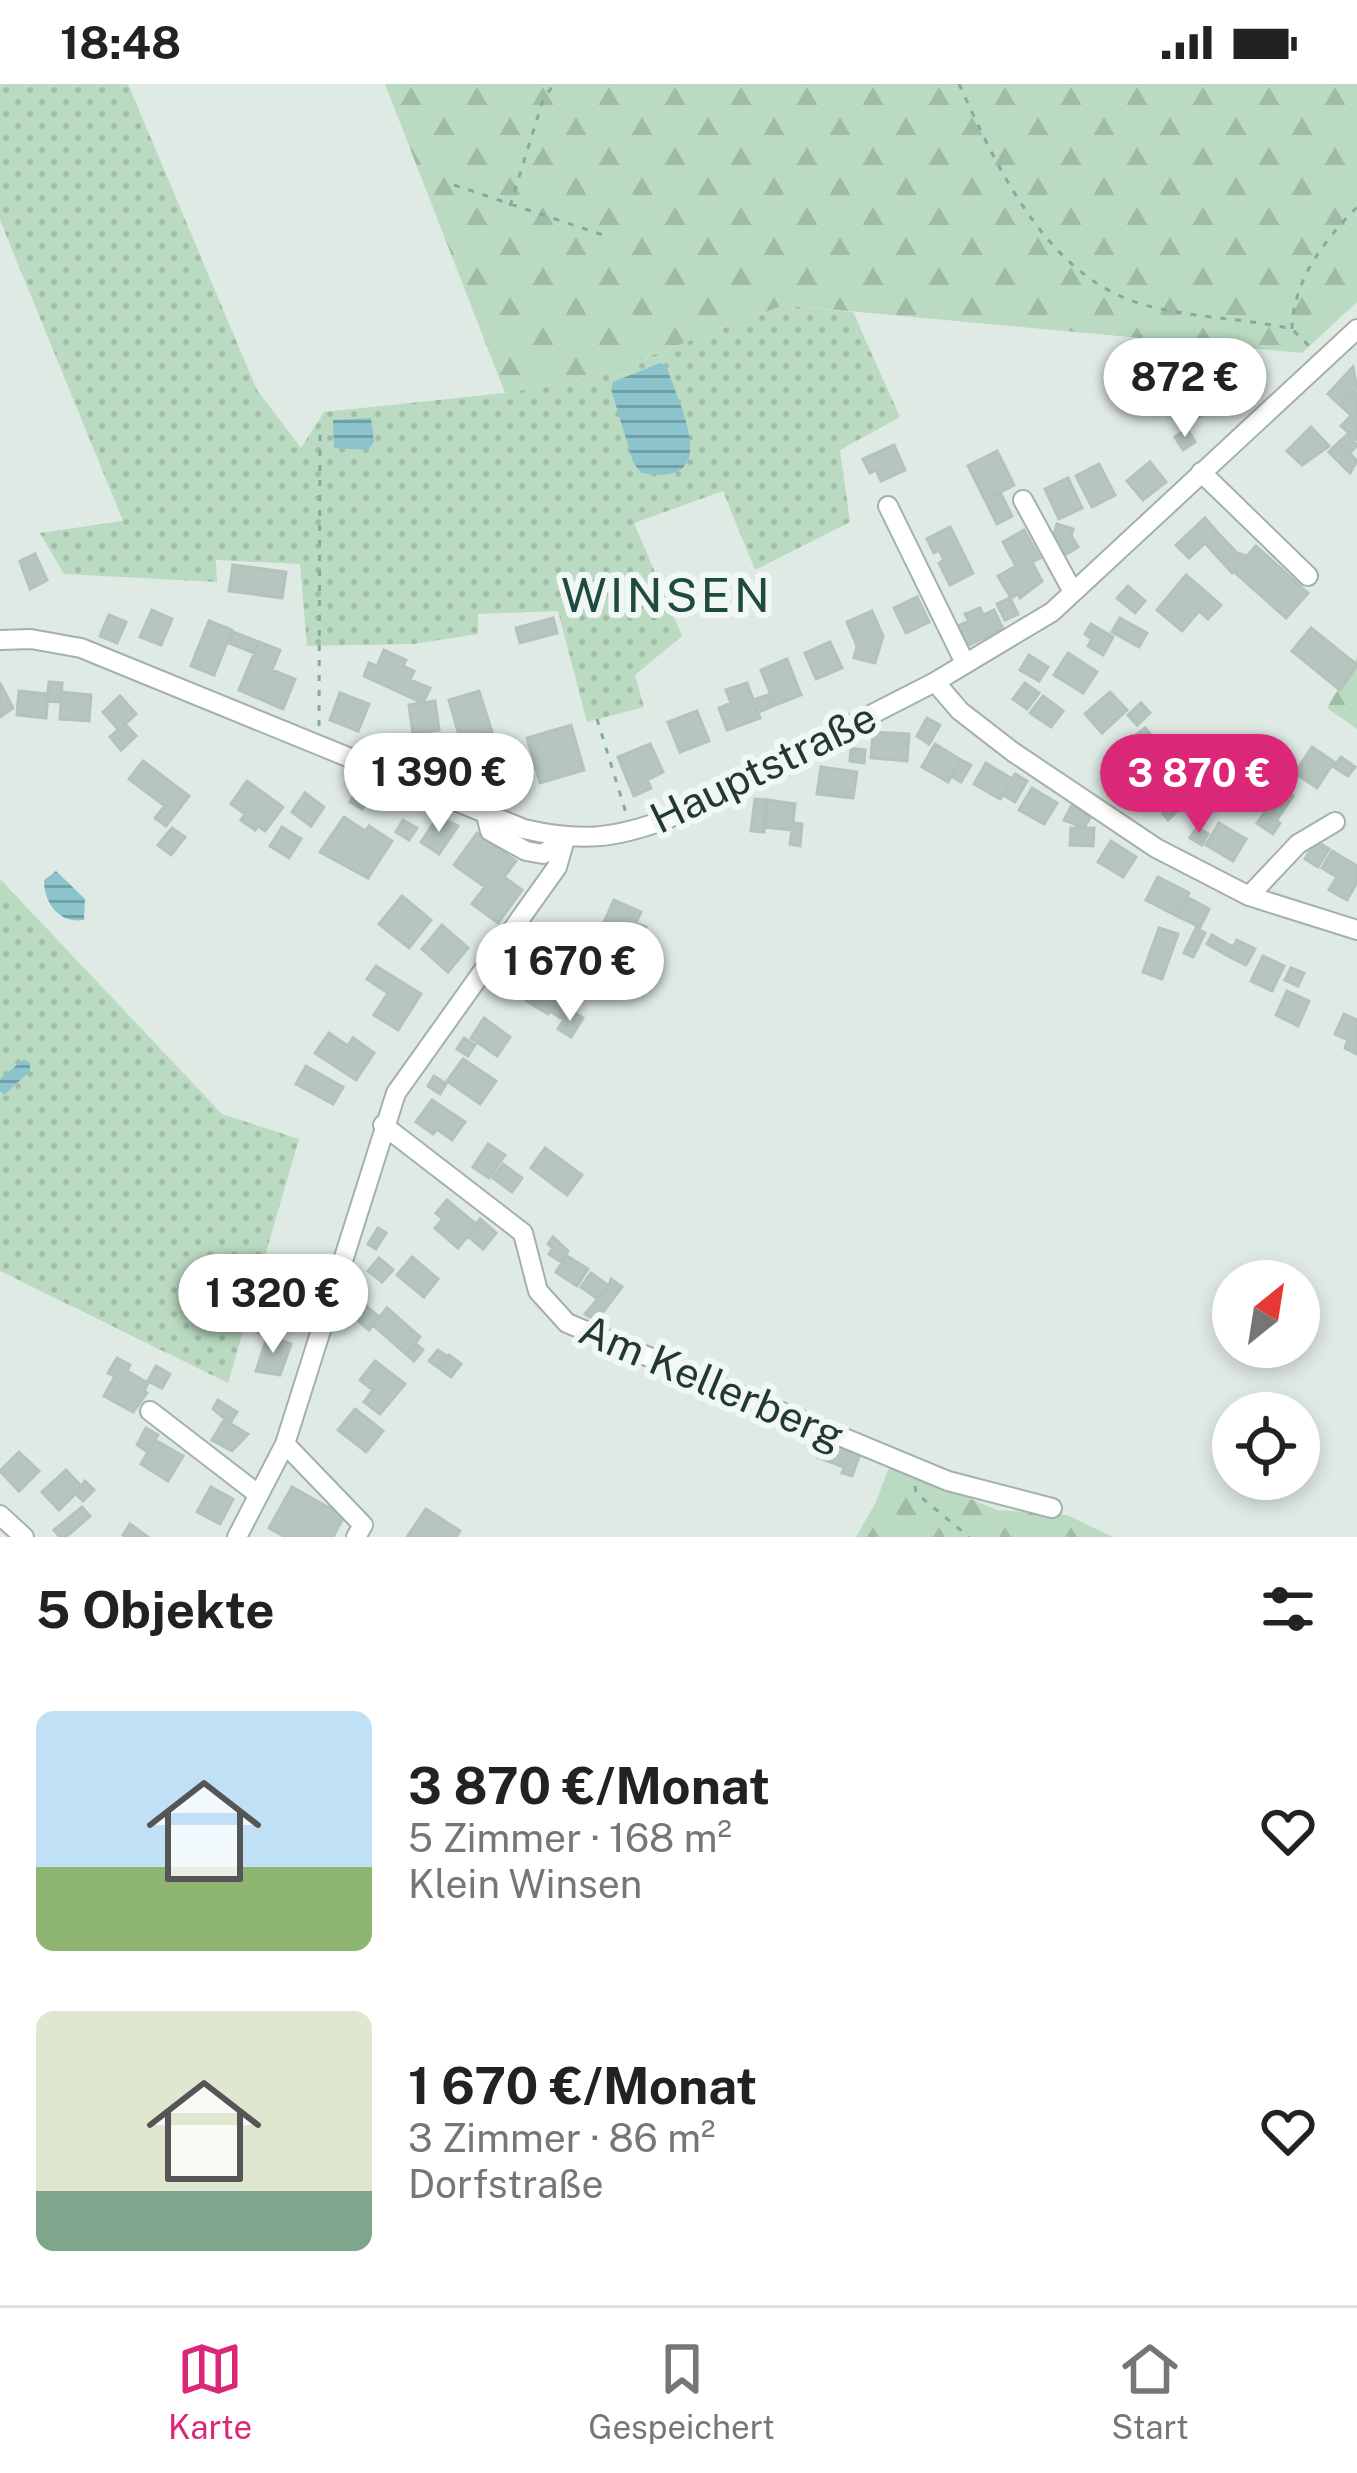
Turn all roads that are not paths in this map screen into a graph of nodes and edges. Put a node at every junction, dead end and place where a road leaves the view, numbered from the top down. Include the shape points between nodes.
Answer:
1 (1357, 329) edge
2 (1201, 472) junction
3 (1023, 500) dead end
4 (888, 506) dead end
5 (1308, 576) dead end
6 (1073, 592) junction
7 (0, 640) edge
8 (965, 663) junction
9 (934, 682) junction
10 (1335, 823) dead end
11 (565, 839) junction
12 (1249, 896) junction
13 (1357, 930) edge
14 (383, 1125) junction
15 (150, 1411) dead end
16 (286, 1444) junction
17 (259, 1495) junction
18 (1052, 1508) dead end
19 (0, 1515) edge
20 (24, 1537) edge
21 (237, 1537) edge
22 (356, 1537) edge

1 - 2 street, Hauptstraße
2 - 5 street
2 - 6 street, Hauptstraße
3 - 6 street
4 - 8 street
6 - 8 street, Hauptstraße
7 - 11 street, Hauptstraße via 81,647 486,815
8 - 9 street, Hauptstraße
9 - 11 street, Hauptstraße via 667,818 632,832
9 - 12 street via 1013,752 1156,848
10 - 12 street via 1298,844
11 - 14 street via 557,867 396,1093
12 - 13 street
14 - 16 street
14 - 18 street, Am Kellerberg via 523,1233 538,1291 567,1323 948,1480
15 - 17 street
16 - 17 street
16 - 22 street via 363,1525
17 - 21 street
19 - 20 street

